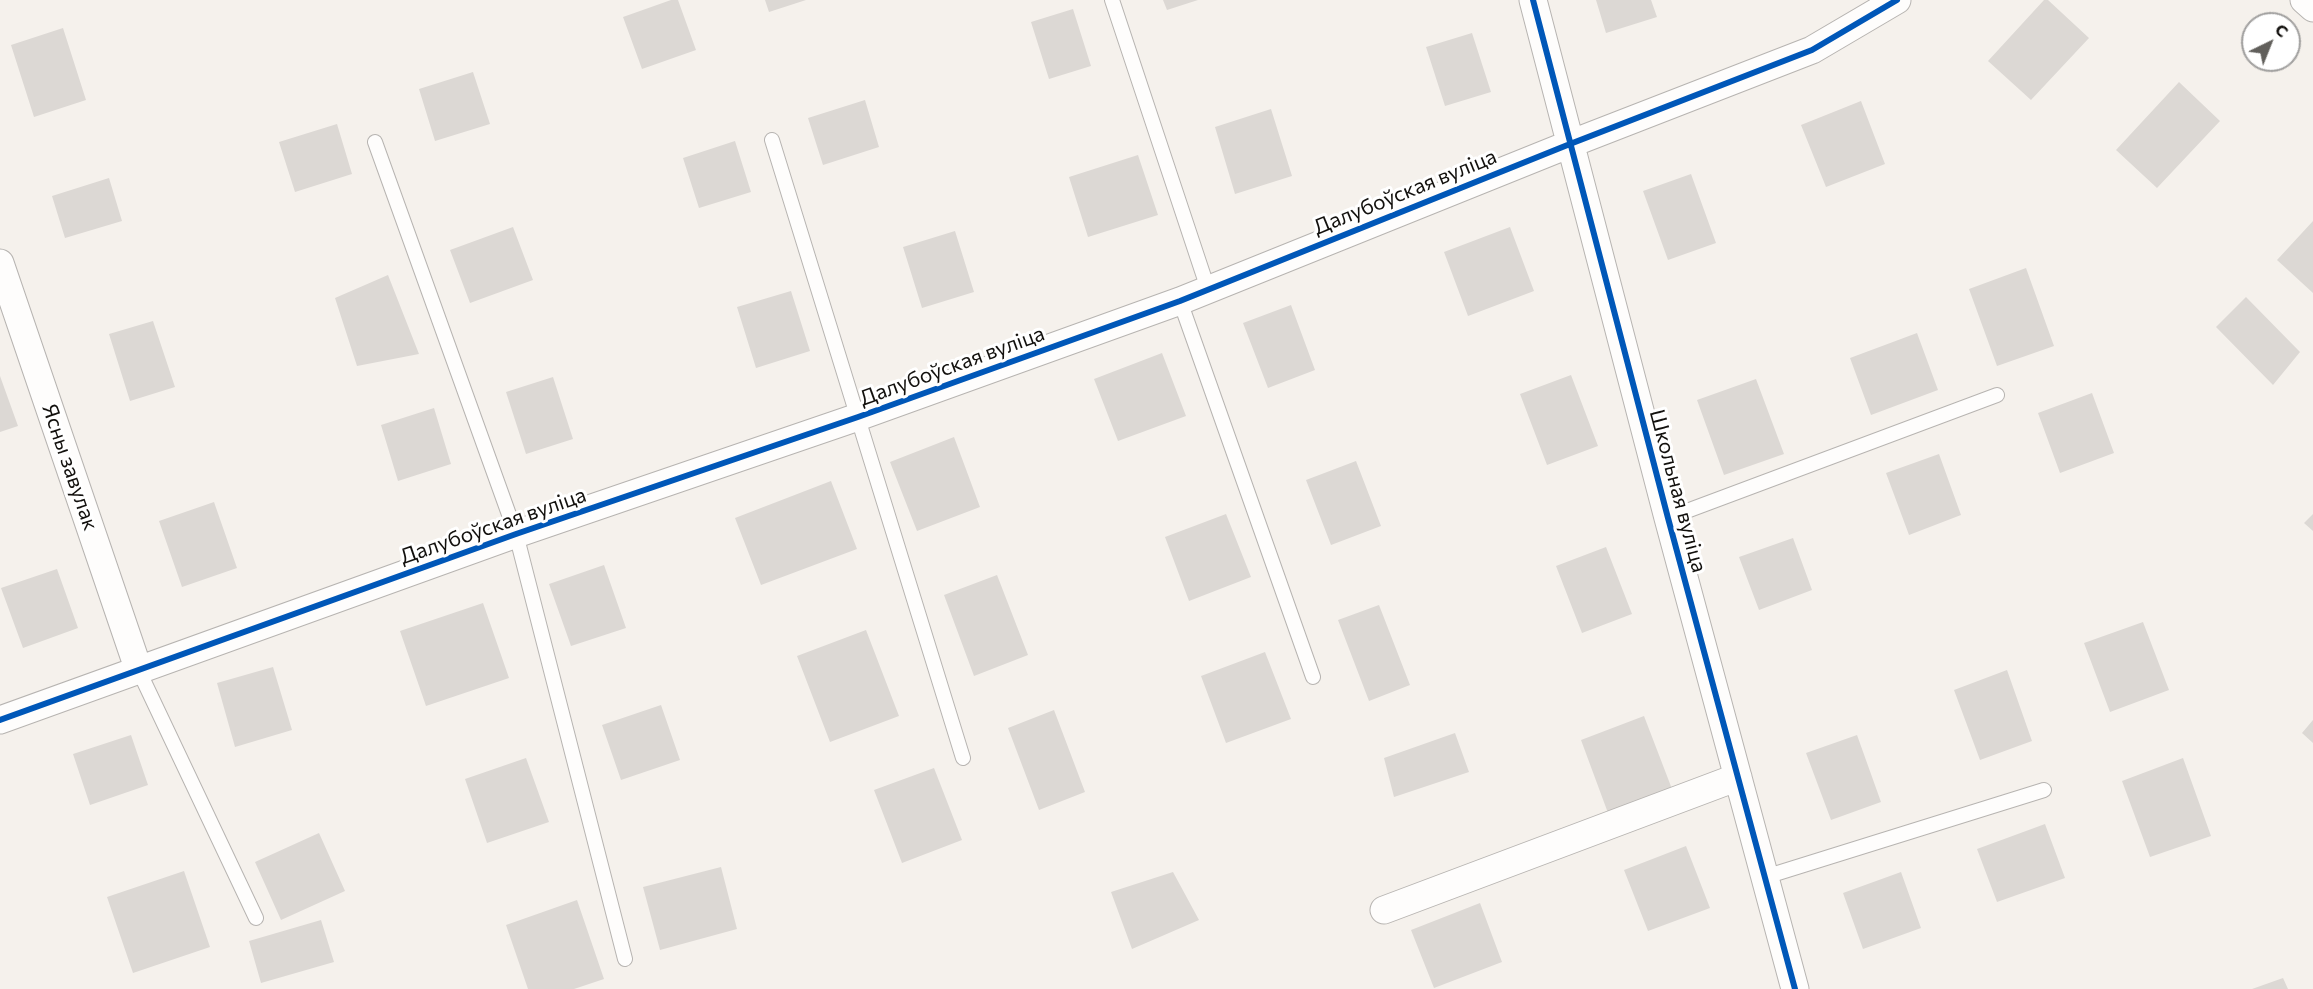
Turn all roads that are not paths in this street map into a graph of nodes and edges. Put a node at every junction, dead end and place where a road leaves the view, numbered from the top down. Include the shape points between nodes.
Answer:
1 (1112, 0) edge
2 (1533, 0) edge
3 (1897, 0) edge
4 (2304, 0) edge
5 (2313, 8) edge
6 (772, 140) dead end
7 (375, 142) dead end
8 (1570, 144) junction
9 (0, 263) edge
10 (1208, 289) junction
11 (1180, 301) junction
12 (1997, 395) dead end
13 (858, 417) junction
14 (1668, 518) junction
15 (516, 534) junction
16 (139, 671) junction
17 (1313, 677) dead end
18 (0, 720) edge
19 (963, 758) dead end
20 (1738, 777) junction
21 (2043, 790) dead end
22 (1765, 878) junction
23 (1384, 910) dead end
24 (256, 918) dead end
25 (625, 960) dead end
26 (1795, 989) edge

1 - 10 lane
2 - 8 street, Школьная вуліца
3 - 8 street, Далубоўская вуліца via 1812,50
4 - 5 street
6 - 13 lane
7 - 15 lane
8 - 10 street, Далубоўская вуліца
8 - 14 street, Школьная вуліца
9 - 16 street, Ясны завулак
10 - 11 street, Далубоўская вуліца
11 - 13 street, Далубоўская вуліца
11 - 17 lane
12 - 14 lane
13 - 15 street, Далубоўская вуліца
13 - 19 lane
14 - 20 street, Школьная вуліца
15 - 16 street, Далубоўская вуліца
15 - 25 lane
16 - 18 street, Далубоўская вуліца
16 - 24 lane
20 - 22 street, Школьная вуліца
20 - 23 street
21 - 22 lane
22 - 26 street, Школьная вуліца

